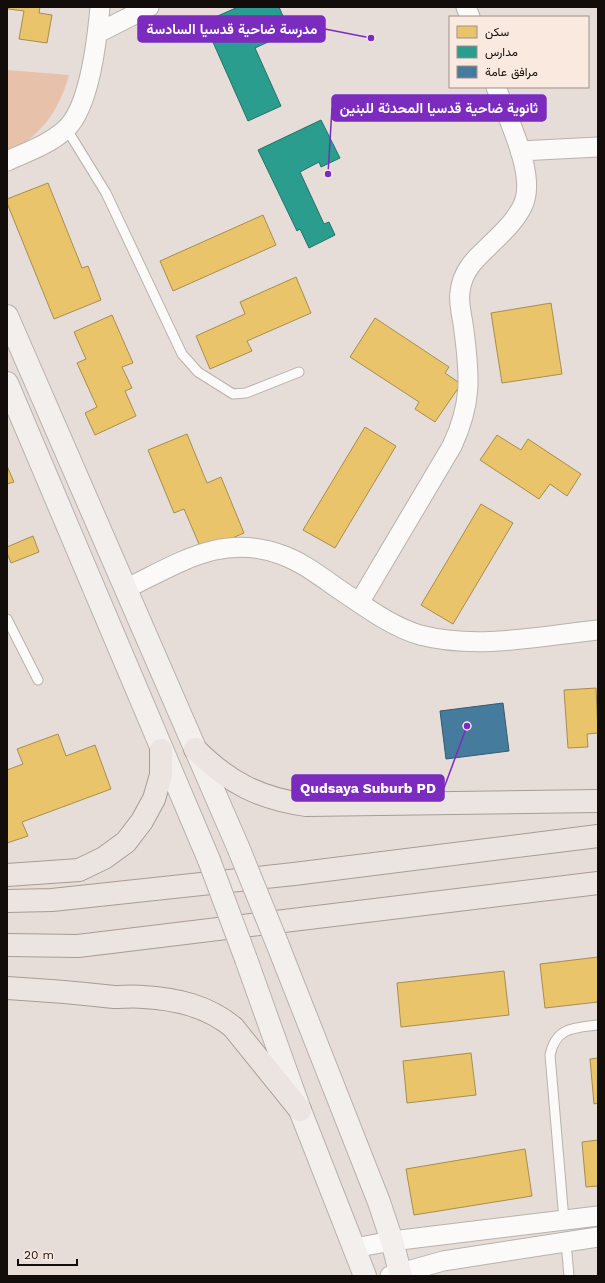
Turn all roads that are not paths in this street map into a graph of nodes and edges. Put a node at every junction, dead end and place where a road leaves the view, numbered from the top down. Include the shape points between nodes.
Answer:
1 (100, 7) edge
2 (149, 7) edge
3 (98, 32) junction
4 (496, 88) edge
5 (66, 128) junction
6 (598, 147) edge
7 (520, 151) junction
8 (7, 162) edge
9 (7, 316) edge
10 (299, 372) dead end
11 (7, 384) edge
12 (125, 589) junction
13 (359, 603) junction
14 (7, 619) edge
15 (598, 630) edge
16 (38, 680) dead end
17 (195, 749) junction
18 (161, 750) junction
19 (598, 802) edge
20 (598, 836) edge
21 (7, 876) edge
22 (598, 883) edge
23 (7, 901) edge
24 (7, 945) edge
25 (7, 988) edge
26 (598, 1025) edge
27 (300, 1110) junction
28 (598, 1216) edge
29 (564, 1220) junction
30 (598, 1237) edge
31 (392, 1241) junction
32 (566, 1242) junction
33 (354, 1248) junction
34 (397, 1275) edge
35 (362, 1276) edge
36 (569, 1276) edge

1 - 3 street
2 - 3 street
3 - 5 street via 79,111
4 - 7 street
5 - 8 street via 54,139
5 - 10 lane via 106,193 182,354 192,367 227,391 239,394
6 - 7 street
7 - 13 street via 527,174 528,189 523,204 516,218 467,269 459,294 469,367 466,408 460,428 452,446
9 - 12 main road
11 - 18 main road
12 - 13 street via 198,554 226,546 255,547 283,555
12 - 17 main road
13 - 15 street via 387,622 419,634 453,642 487,642
14 - 16 lane
17 - 19 main road via 213,767 240,785 281,801 306,804
17 - 31 main road, bridge via 277,943
18 - 21 main road via 161,775 154,799 126,842 104,858 79,870
18 - 27 main road, bridge via 209,860
20 - 23 main road via 294,874 52,900
22 - 24 main road via 78,946
25 - 27 main road via 144,997 202,1008 220,1016 232,1027
26 - 29 lane via 571,1028 563,1033 552,1047 550,1055
27 - 33 main road
28 - 29 street
29 - 31 street
29 - 32 street
30 - 32 street
31 - 33 street
31 - 34 main road
32 - 34 street via 442,1261
32 - 36 lane
33 - 35 main road

